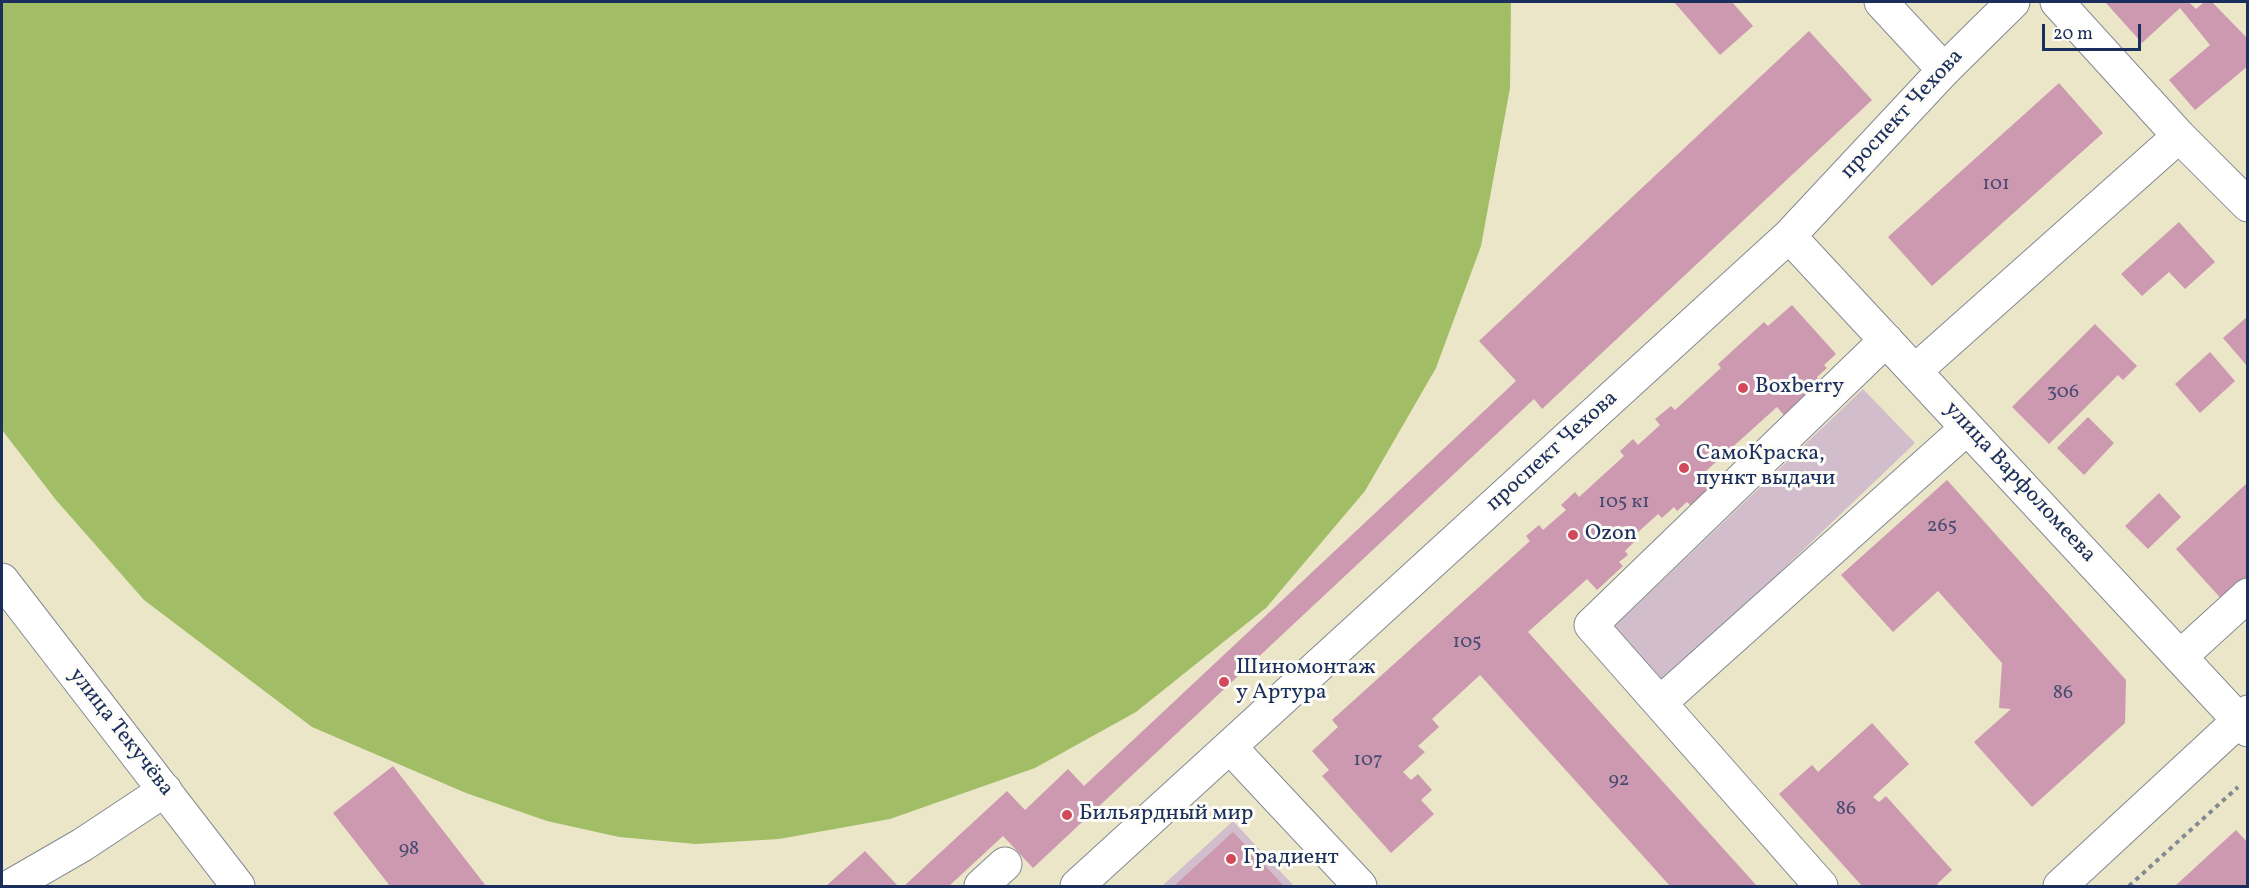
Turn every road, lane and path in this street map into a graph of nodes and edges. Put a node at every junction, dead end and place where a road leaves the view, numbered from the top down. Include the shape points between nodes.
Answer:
1 (1881, 2) edge
2 (2013, 2) edge
3 (2057, 2) edge
4 (1944, 70) junction
5 (2179, 136) junction
6 (2243, 191) edge
7 (1789, 236) junction
8 (1886, 340) junction
9 (1915, 371) junction
10 (1967, 428) junction
11 (2, 580) edge
12 (2247, 595) edge
13 (2180, 657) junction
14 (1661, 702) junction
15 (2245, 721) edge
16 (1230, 747) junction
17 (2238, 787) dead end
18 (165, 790) junction
19 (1005, 864) dead end
20 (11, 886) edge
21 (238, 886) edge
22 (981, 886) edge
23 (1077, 886) edge
24 (1360, 886) edge
25 (1821, 886) edge
26 (2060, 886) edge
27 (2129, 886) edge

1 - 4 main road
2 - 4 main road, проспект Чехова
3 - 5 main road
4 - 7 main road, проспект Чехова
5 - 6 main road
5 - 9 main road
7 - 8 main road, улица Варфоломеева
7 - 16 main road, проспект Чехова
8 - 9 main road, улица Варфоломеева
8 - 14 main road via 1591,625
9 - 10 main road, улица Варфоломеева
10 - 13 main road, улица Варфоломеева
10 - 14 main road
11 - 18 main road, улица Текучёва
12 - 13 main road
13 - 15 main road, улица Варфоломеева
14 - 25 main road
15 - 26 main road
16 - 23 main road, проспект Чехова
16 - 24 main road
17 - 27 path
18 - 20 main road
18 - 21 main road, улица Текучёва
19 - 22 main road

